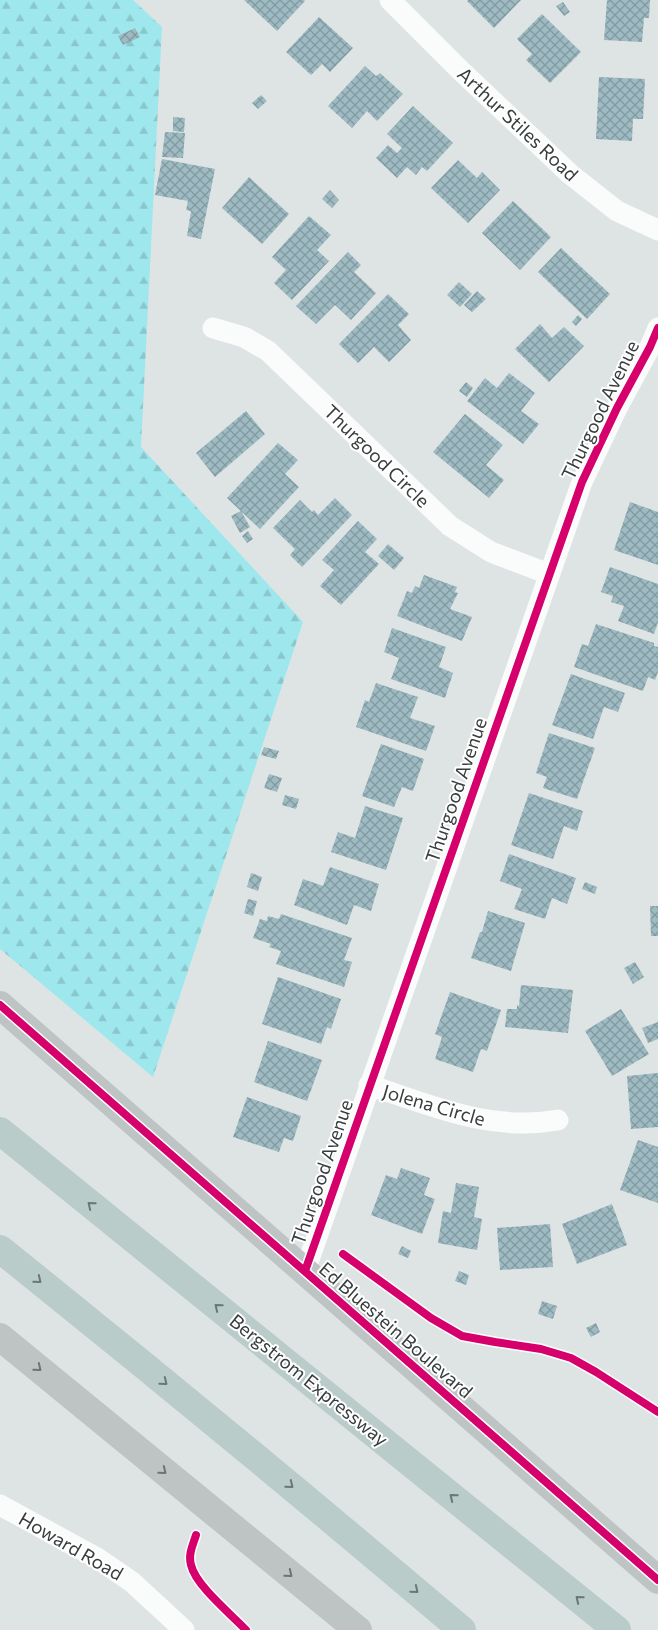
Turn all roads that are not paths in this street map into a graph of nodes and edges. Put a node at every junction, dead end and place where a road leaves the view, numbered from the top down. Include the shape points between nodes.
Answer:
1 (390, 0) edge
2 (658, 230) edge
3 (212, 328) dead end
4 (658, 328) edge
5 (549, 574) junction
6 (0, 1006) edge
7 (369, 1086) junction
8 (558, 1120) dead end
9 (0, 1131) edge
10 (0, 1250) edge
11 (304, 1271) junction
12 (0, 1337) edge
13 (0, 1505) edge
14 (658, 1580) edge
15 (184, 1630) edge
16 (358, 1630) edge
17 (462, 1630) edge
18 (617, 1630) edge

1 - 2 street, Arthur Stiles Road via 570,174 617,211
3 - 5 street, Thurgood Circle via 244,337 268,351 450,526 491,552
4 - 5 street, Thurgood Avenue via 582,482
5 - 7 street, Thurgood Avenue
6 - 11 main road, Ed Bluestein Boulevard
7 - 8 street, Jolena Circle via 468,1118 518,1124
7 - 11 street, Thurgood Avenue
18 -> 9 highway, Bergstrom Expressway
10 -> 17 highway via 132,1355
11 - 14 main road, Ed Bluestein Boulevard
12 -> 16 main road
13 - 15 street, Howard Road via 96,1558 132,1582

